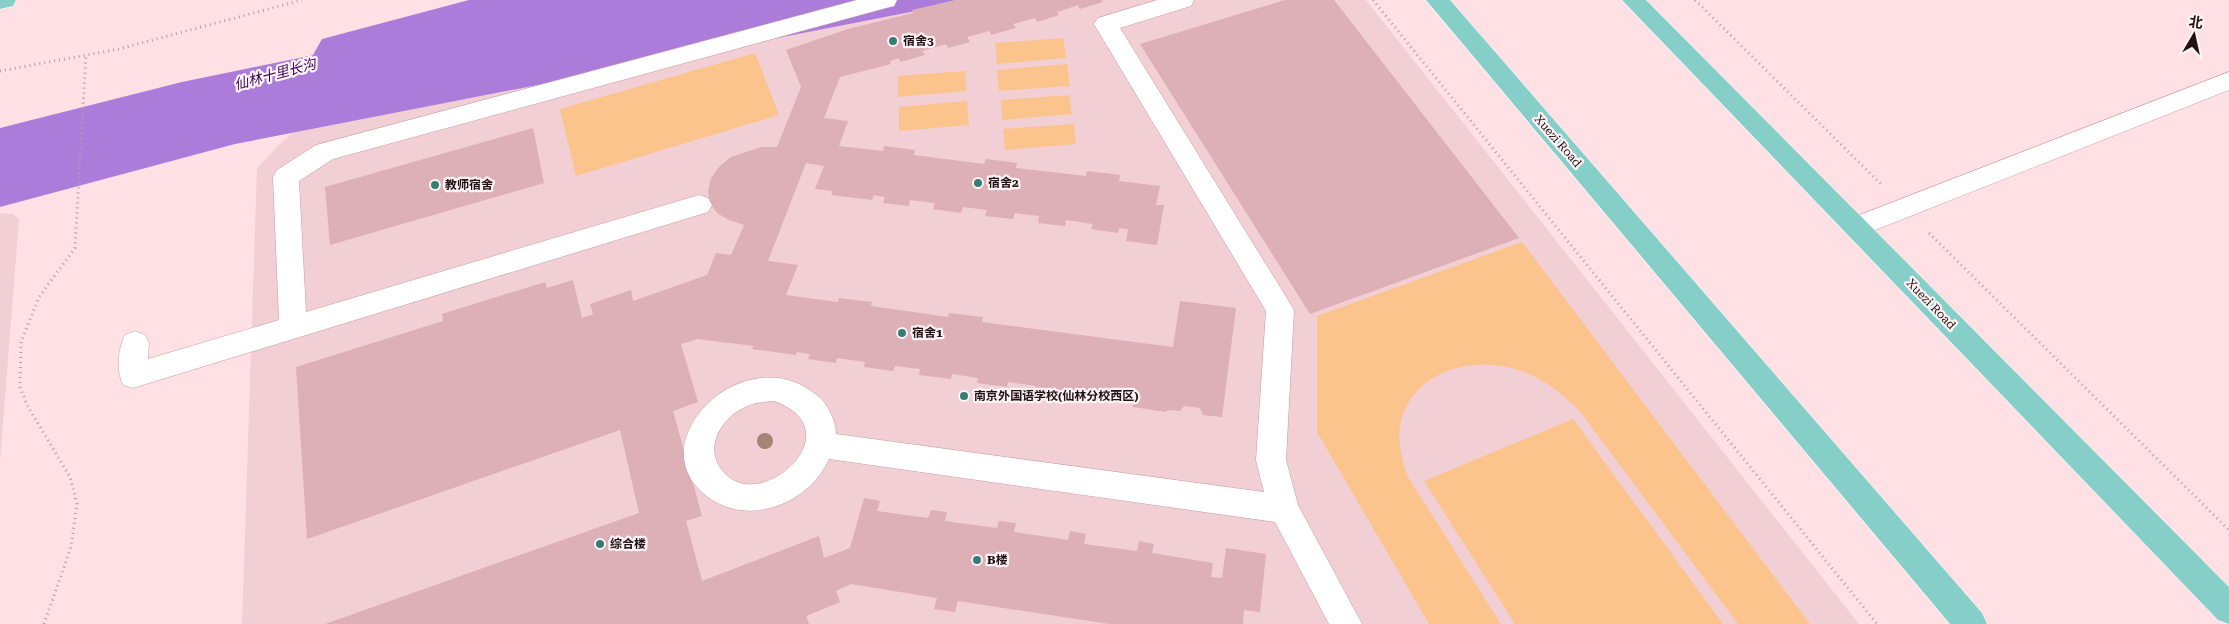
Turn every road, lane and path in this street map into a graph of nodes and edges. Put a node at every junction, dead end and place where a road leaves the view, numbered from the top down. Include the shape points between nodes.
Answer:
1 (5, 0) edge
2 (302, 0) edge
3 (886, 0) edge
4 (1183, 0) edge
5 (1373, 0) edge
6 (1438, 0) edge
7 (1633, 0) edge
8 (1695, 0) edge
9 (0, 1) edge
10 (86, 55) junction
11 (0, 70) edge
12 (2229, 81) edge
13 (1885, 188) dead end
14 (699, 205) dead end
15 (1856, 227) junction
16 (1927, 230) dead end
17 (293, 327) junction
18 (134, 343) dead end
19 (822, 445) dead end
20 (1284, 509) junction
21 (2229, 530) edge
22 (2229, 609) edge
23 (44, 624) edge
24 (1346, 624) edge
25 (1877, 624) edge
26 (1971, 624) edge

1 - 9 main road
2 - 10 path
3 - 17 lane via 325,152 286,177
4 - 20 lane via 1106,24 1280,310 1271,460
5 - 25 path
6 - 26 main road, Xuezi Road
7 - 15 main road, Xuezi Road
8 - 13 path
10 - 11 path
10 - 23 path via 74,248 39,297 20,342 20,388 70,477 77,504 71,547
12 - 15 lane
14 - 17 lane
15 - 22 main road, Xuezi Road
16 - 21 path
17 - 18 lane via 133,376
19 - 20 lane
20 - 24 lane

